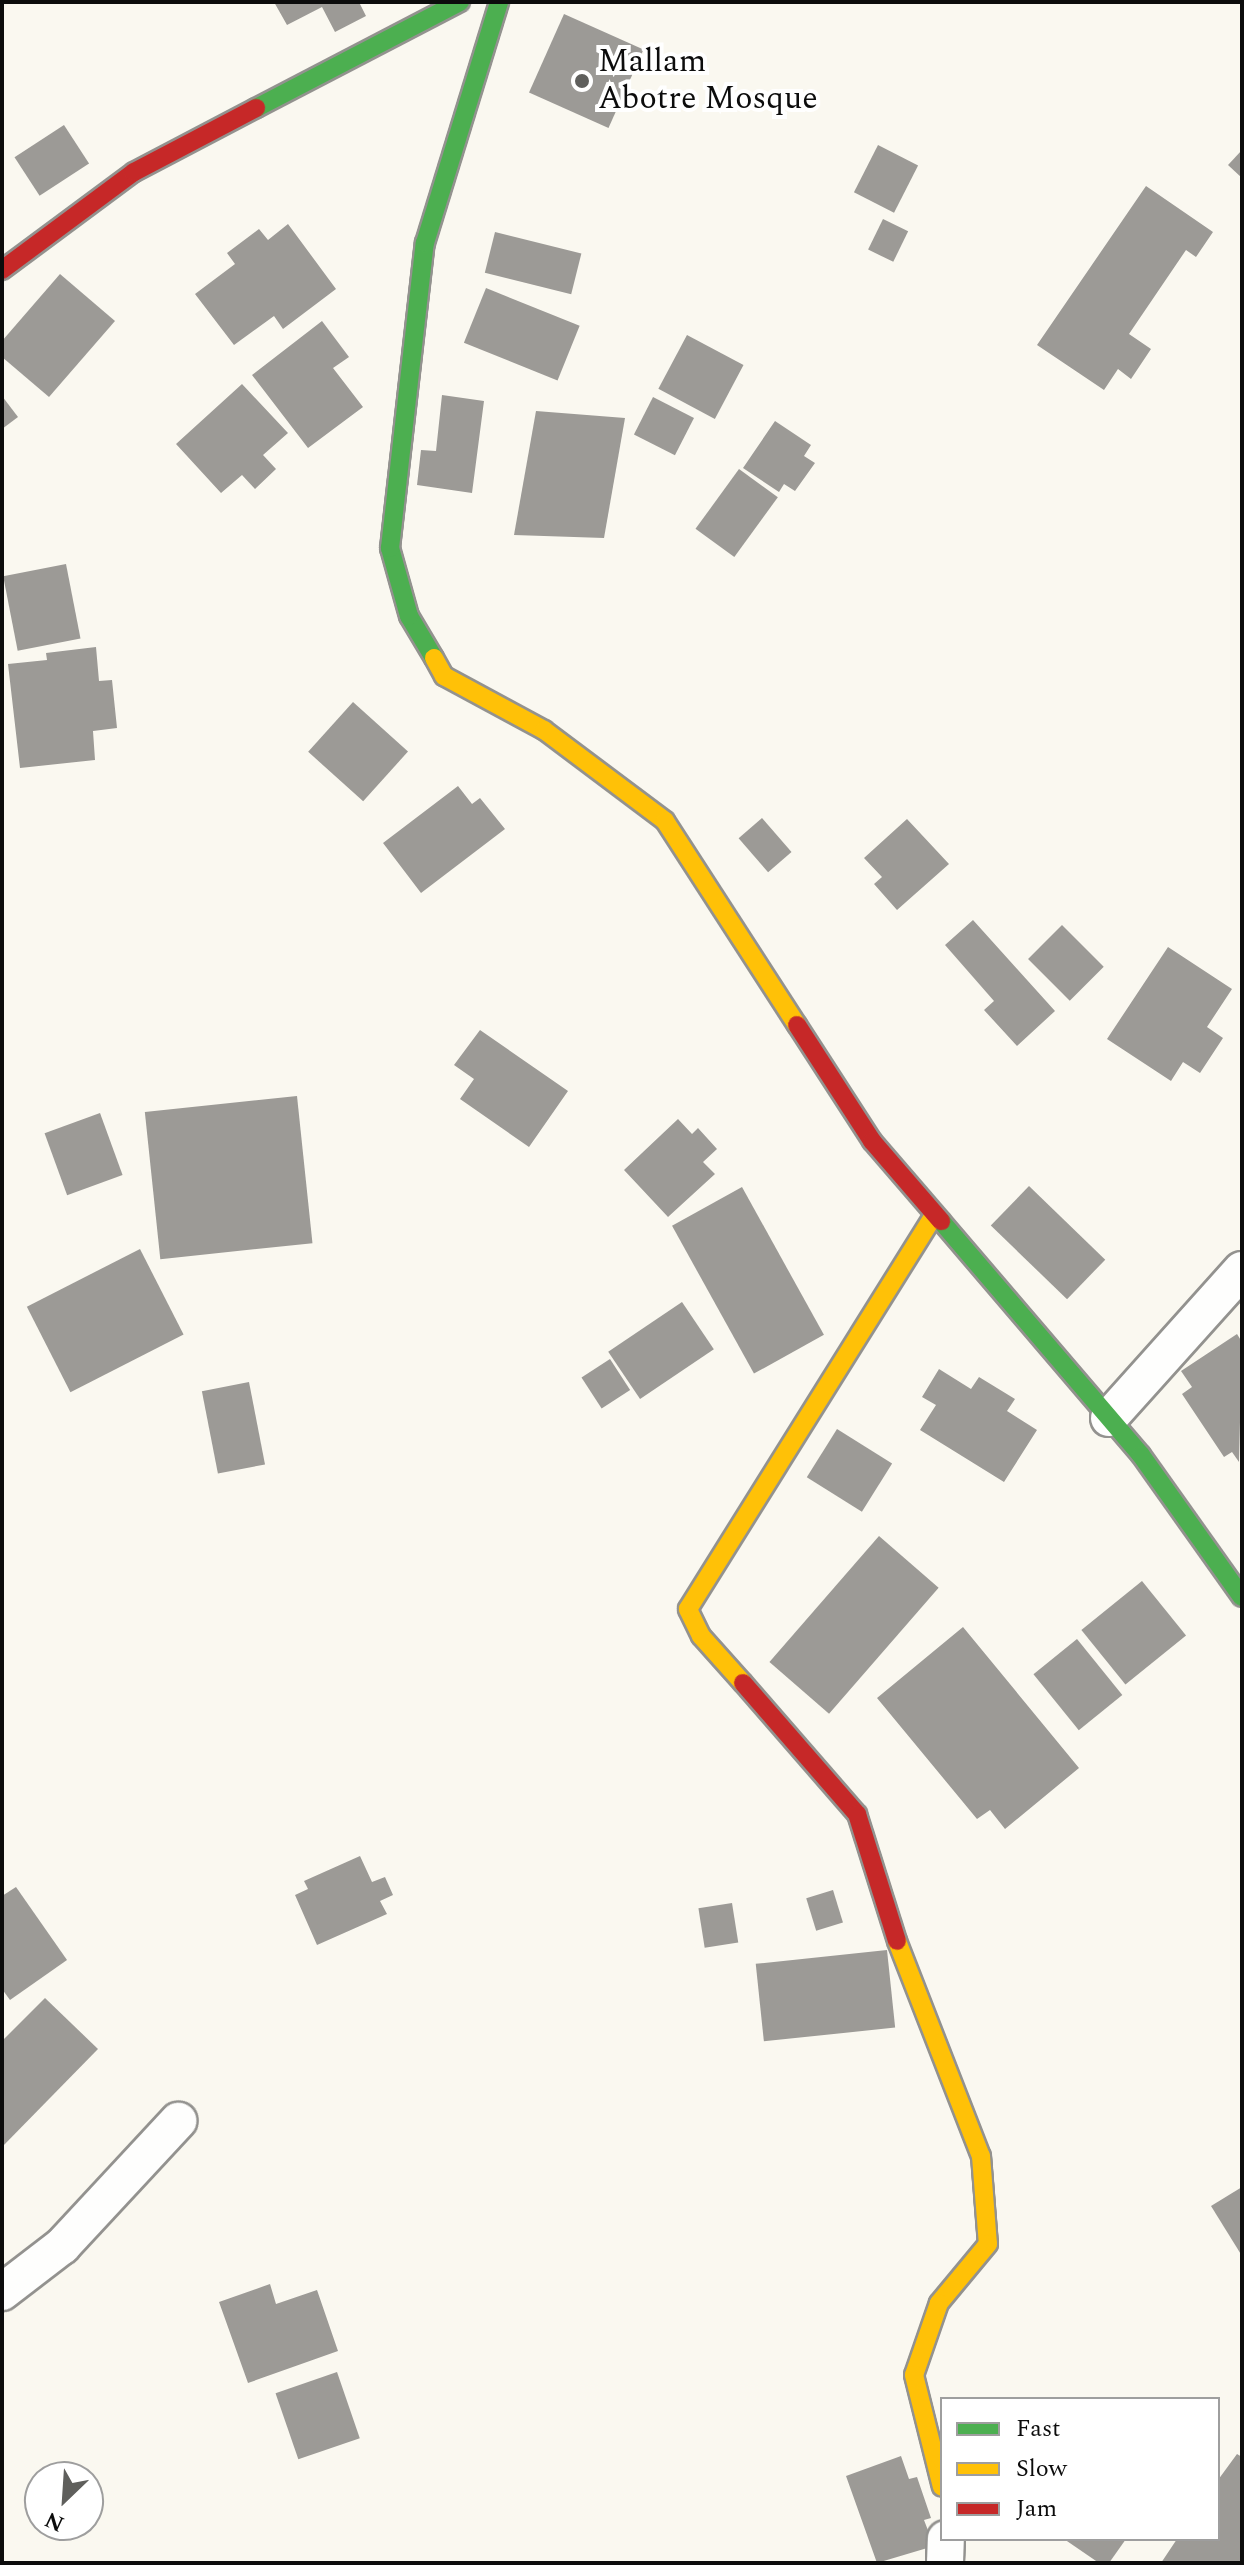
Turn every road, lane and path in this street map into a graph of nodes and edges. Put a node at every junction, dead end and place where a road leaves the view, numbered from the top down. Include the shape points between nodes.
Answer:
1 (460, 2) edge
2 (499, 2) edge
3 (2, 270) edge
4 (934, 1215) junction
5 (1242, 1270) edge
6 (1109, 1418) junction
7 (1242, 1597) edge
8 (178, 2121) dead end
9 (2, 2292) edge
10 (940, 2479) edge
11 (946, 2541) edge
12 (945, 2563) edge

1 - 3 street via 134,172
2 - 4 street via 425,243 390,548 409,616 444,676 544,730 665,821 872,1141
4 - 6 street
4 - 10 street via 688,1609 701,1636 857,1814 912,1987 981,2156 988,2244 939,2303 914,2375
5 - 6 street
6 - 7 street
8 - 9 street via 62,2246
11 - 12 street

